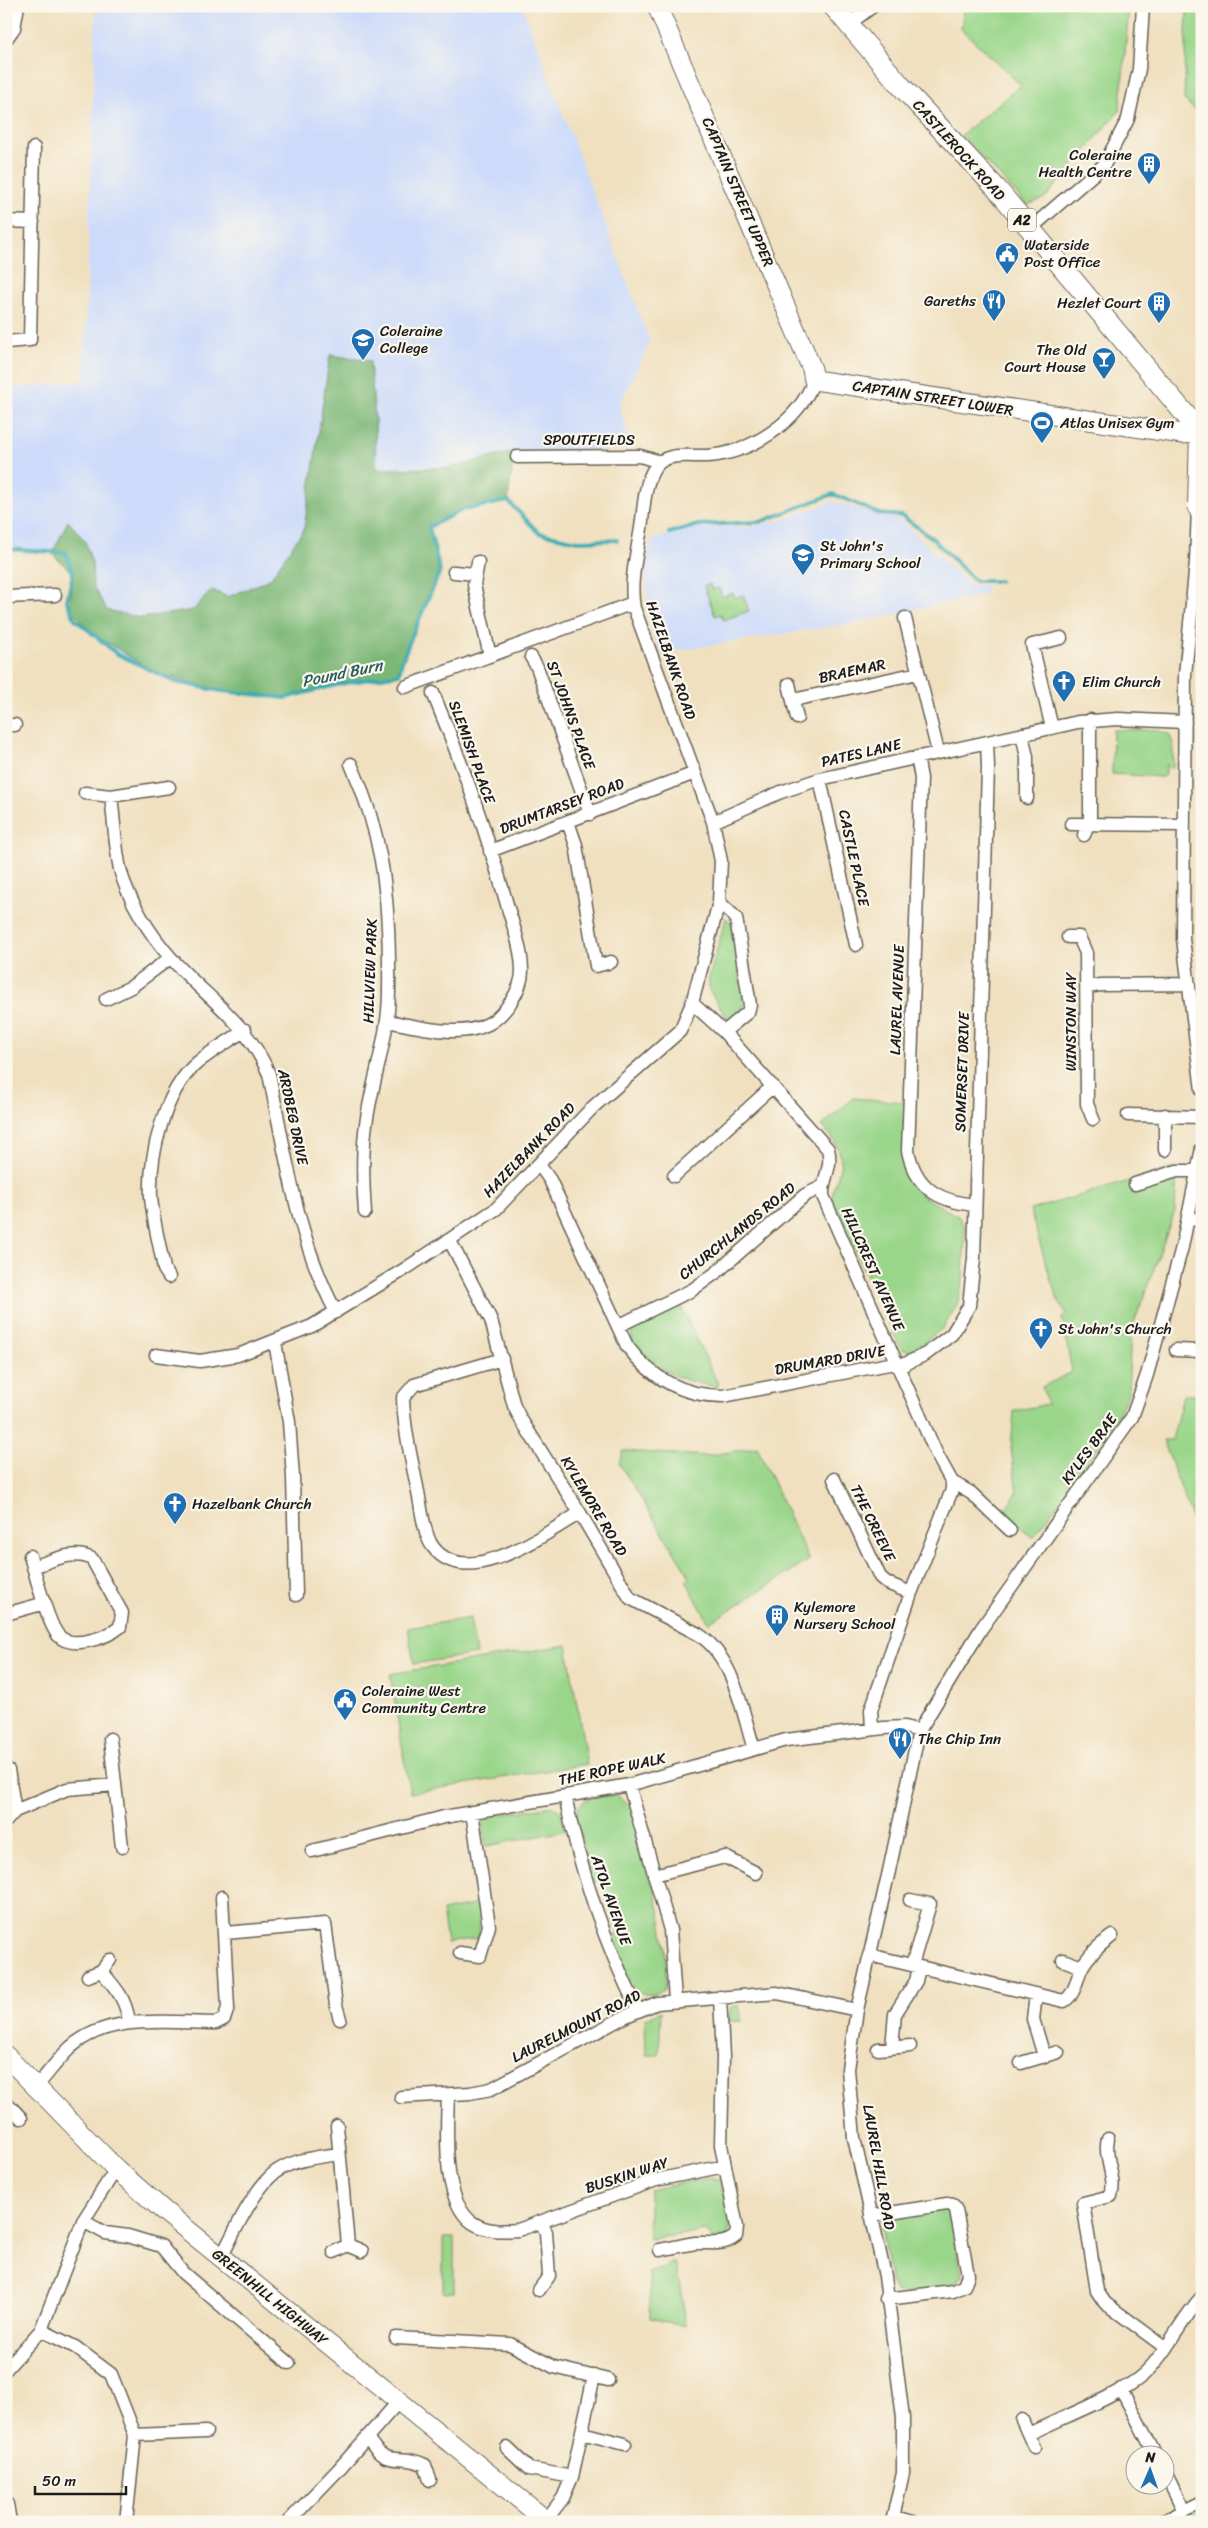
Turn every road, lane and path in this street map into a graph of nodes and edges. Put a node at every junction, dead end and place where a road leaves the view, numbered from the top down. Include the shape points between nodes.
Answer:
1 (18, 6) edge
2 (656, 6) edge
3 (833, 6) edge
4 (873, 6) edge
5 (1143, 6) edge
6 (849, 24) junction
7 (6, 39) edge
8 (34, 148) dead end
9 (6, 221) edge
10 (33, 222) junction
11 (1030, 229) junction
12 (6, 342) edge
13 (814, 380) junction
14 (1201, 431) edge
15 (517, 456) dead end
16 (660, 462) junction
17 (1200, 511) edge
18 (1199, 557) edge
19 (454, 572) dead end
20 (6, 596) edge
21 (55, 596) dead end
22 (633, 603) junction
23 (905, 618) dead end
24 (1060, 638) dead end
25 (490, 656) junction
26 (531, 657) dead end
27 (918, 673) junction
28 (789, 684) dead end
29 (405, 687) dead end
30 (433, 693) dead end
31 (793, 700) junction
32 (797, 718) dead end
33 (1090, 720) junction
34 (1185, 722) junction
35 (1052, 728) junction
36 (1022, 734) junction
37 (987, 742) junction
38 (938, 752) junction
39 (917, 757) junction
40 (351, 764) dead end
41 (695, 773) junction
42 (820, 779) junction
43 (169, 788) dead end
44 (85, 793) dead end
45 (112, 796) junction
46 (1027, 798) dead end
47 (590, 814) junction
48 (568, 822) junction
49 (713, 822) junction
50 (1071, 824) dead end
51 (1184, 825) junction
52 (1086, 830) junction
53 (490, 851) junction
54 (719, 902) junction
55 (1068, 937) dead end
56 (856, 945) dead end
57 (170, 958) junction
58 (611, 962) dead end
59 (1188, 984) junction
60 (1087, 987) junction
61 (106, 999) dead end
62 (692, 1003) junction
63 (387, 1021) junction
64 (245, 1030) junction
65 (724, 1032) junction
66 (773, 1086) junction
67 (1202, 1090) edge
68 (1128, 1114) dead end
69 (1165, 1115) junction
70 (1202, 1117) edge
71 (1093, 1120) dead end
72 (1165, 1150) dead end
73 (1202, 1152) edge
74 (540, 1166) junction
75 (1198, 1171) junction
76 (674, 1176) dead end
77 (1135, 1184) dead end
78 (822, 1187) junction
79 (974, 1205) junction
80 (365, 1212) dead end
81 (1188, 1218) junction
82 (1202, 1220) edge
83 (450, 1241) junction
84 (168, 1278) dead end
85 (336, 1312) junction
86 (618, 1326) junction
87 (274, 1342) junction
88 (1176, 1350) dead end
89 (1202, 1351) edge
90 (156, 1356) dead end
91 (502, 1359) junction
92 (897, 1364) junction
93 (834, 1479) dead end
94 (952, 1482) junction
95 (580, 1513) junction
96 (1010, 1530) dead end
97 (911, 1593) junction
98 (296, 1595) dead end
99 (45, 1603) junction
100 (6, 1614) edge
101 (872, 1729) junction
102 (919, 1731) junction
103 (110, 1739) dead end
104 (754, 1749) junction
105 (8, 1770) dead end
106 (115, 1785) junction
107 (629, 1785) junction
108 (565, 1796) junction
109 (472, 1812) junction
110 (11, 1816) edge
111 (122, 1847) dead end
112 (312, 1850) dead end
113 (756, 1873) dead end
114 (654, 1875) junction
115 (222, 1897) dead end
116 (910, 1900) dead end
117 (225, 1933) junction
118 (1112, 1936) dead end
119 (460, 1954) dead end
120 (869, 1955) junction
121 (110, 1960) dead end
122 (1063, 1960) dead end
123 (916, 1966) junction
124 (1082, 1967) junction
125 (1036, 1995) junction
126 (720, 1997) junction
127 (675, 2000) junction
128 (638, 2010) junction
129 (856, 2010) junction
130 (340, 2019) dead end
131 (128, 2022) junction
132 (910, 2046) dead end
133 (892, 2047) junction
134 (878, 2048) dead end
135 (1058, 2052) dead end
136 (6, 2056) edge
137 (1044, 2056) junction
138 (1021, 2063) dead end
139 (35, 2088) junction
140 (448, 2095) junction
141 (400, 2097) dead end
142 (7, 2105) edge
143 (21, 2118) dead end
144 (337, 2126) dead end
145 (1108, 2139) dead end
146 (339, 2154) junction
147 (724, 2166) junction
148 (116, 2169) junction
149 (871, 2216) junction
150 (83, 2221) junction
151 (541, 2222) junction
152 (348, 2245) junction
153 (660, 2250) dead end
154 (362, 2251) dead end
155 (334, 2252) dead end
156 (221, 2258) junction
157 (539, 2290) dead end
158 (1202, 2297) edge
159 (886, 2299) junction
160 (41, 2330) junction
161 (396, 2338) dead end
162 (1166, 2348) junction
163 (289, 2363) dead end
164 (6, 2369) edge
165 (594, 2376) junction
166 (608, 2380) dead end
167 (1121, 2389) junction
168 (399, 2401) junction
169 (1022, 2420) dead end
170 (206, 2432) dead end
171 (582, 2433) junction
172 (1029, 2434) junction
173 (135, 2435) junction
174 (367, 2437) junction
175 (625, 2444) dead end
176 (1151, 2446) edge
177 (1034, 2447) dead end
178 (506, 2448) dead end
179 (572, 2477) junction
180 (430, 2480) dead end
181 (1176, 2494) edge
182 (1202, 2502) edge
183 (8, 2504) dead end
184 (1184, 2510) junction
185 (893, 2519) edge
186 (547, 2521) edge
187 (10, 2522) edge
188 (126, 2522) edge
189 (288, 2522) edge
190 (913, 2522) edge
191 (1162, 2522) edge

1 - 7 street via 14,28
2 - 13 main road, CAPTAIN STREET UPPER via 775,278
3 - 6 main road, CASTLEROCK ROAD / A2
4 - 6 street
5 - 11 street via 1139,69 1128,120 1104,166
6 - 11 main road, CASTLEROCK ROAD / A2
8 - 10 street
9 - 10 street
10 - 12 street via 30,340
11 - 14 main road, CASTLEROCK ROAD / A2
13 - 14 main road, CAPTAIN STREET LOWER via 1174,433
13 - 16 street via 805,401 766,437 749,446 719,454 673,457
14 - 17 main road
15 - 16 street, SPOUTFIELDS via 640,456
16 - 22 street, HAZELBANK ROAD via 649,479 632,586
17 - 18 street
18 - 34 street via 1186,647
19 - 25 street via 476,568 476,594
20 - 21 street
22 - 25 street
22 - 41 street, HAZELBANK ROAD
23 - 27 street
24 - 35 street via 1032,645
25 - 29 street
26 - 47 street, ST JOHNS PLACE
27 - 31 street, BRAEMAR
27 - 38 street
28 - 31 street
30 - 53 street, SLEMISH PLACE
31 - 32 street
33 - 34 street, PATES LANE via 1118,718
33 - 35 street, PATES LANE
33 - 52 street via 1090,818
34 - 51 street
35 - 36 street, PATES LANE
36 - 37 street, PATES LANE
36 - 46 street via 1027,757
37 - 38 street, PATES LANE
37 - 79 street, SOMERSET DRIVE
38 - 39 street, PATES LANE
39 - 42 street, PATES LANE
39 - 79 street, LAUREL AVENUE via 920,778 908,1151 920,1182 938,1196
40 - 63 street, HILLVIEW PARK via 364,792 377,837 388,906
41 - 47 street, DRUMTARSEY ROAD
41 - 49 street, HAZELBANK ROAD
42 - 49 street, PATES LANE
42 - 56 street, CASTLE PLACE
43 - 45 street
44 - 45 street
45 - 57 street, ARDBEG DRIVE via 121,870 140,914
47 - 48 street, DRUMTARSEY ROAD
48 - 53 street, DRUMTARSEY ROAD
48 - 58 street via 576,845 596,966
49 - 54 street, HAZELBANK ROAD via 721,861
50 - 52 street
51 - 52 street via 1113,824
51 - 59 street via 1183,939
53 - 63 street, DRUMTARSEY ROAD via 517,939 522,972 517,990 506,1008 489,1024 468,1030
54 - 62 street, HAZELBANK ROAD
54 - 65 street via 736,918 750,1004 748,1012
55 - 60 street, WINSTON WAY via 1079,937 1086,952
57 - 61 street via 131,987
57 - 64 street, ARDBEG DRIVE
59 - 60 street
59 - 67 street
60 - 71 street, WINSTON WAY via 1087,1104
62 - 65 street
62 - 74 street, HAZELBANK ROAD via 680,1032 593,1107
63 - 80 street, HILLVIEW PARK via 365,1132
64 - 84 street via 196,1063 175,1091 163,1120 152,1160 151,1198
64 - 85 street, ARDBEG DRIVE via 260,1052 269,1074 299,1221
65 - 66 street
66 - 76 street
66 - 78 street via 828,1149 831,1160
68 - 69 street
69 - 70 street
69 - 72 street
73 - 75 street, KYLES BRAE
74 - 83 street, HAZELBANK ROAD via 496,1209
74 - 86 street, DRUMARD DRIVE via 550,1180
75 - 77 street via 1177,1171
75 - 81 street, KYLES BRAE
78 - 86 street, CHURCHLANDS ROAD via 805,1194 692,1290
78 - 92 street, HILLCREST AVENUE via 827,1207
79 - 92 street, SOMERSET DRIVE via 974,1258 969,1306 952,1334 926,1354
81 - 82 street
81 - 102 street, KYLES BRAE via 1132,1418 987,1620
83 - 85 street, HAZELBANK ROAD
83 - 91 street, KYLEMORE ROAD via 491,1320
85 - 87 street, HAZELBANK ROAD
86 - 92 street, DRUMARD DRIVE via 640,1363 660,1379 682,1390 706,1396 723,1396
87 - 90 street, HAZELBANK ROAD via 223,1359 200,1361
87 - 98 street via 289,1422
88 - 89 street
91 - 95 street, KYLEMORE ROAD via 520,1418
91 - 95 street via 414,1385 403,1398 403,1419 432,1546 445,1559 466,1564 503,1556 530,1544
92 - 94 street, DRUMARD DRIVE
93 - 97 street, THE CREEVE via 880,1577
94 - 96 street via 971,1493
94 - 97 street via 952,1490
95 - 104 street, KYLEMORE ROAD via 630,1598 707,1639 718,1653 738,1690
97 - 101 street via 871,1710
99 - 99 street via 31,1562 86,1555 92,1559 112,1592 122,1613 122,1622 114,1632 90,1641 65,1641 58,1636
99 - 100 street
101 - 102 street, THE ROPE WALK via 905,1727
101 - 104 street, THE ROPE WALK via 792,1739
102 - 120 street, LAUREL HILL ROAD
103 - 106 street
104 - 107 street, THE ROPE WALK
105 - 110 street
106 - 110 street via 66,1789
106 - 111 street
107 - 108 street, THE ROPE WALK
107 - 114 street
108 - 109 street, THE ROPE WALK
108 - 128 street, ATOL AVENUE via 587,1883 622,1977
109 - 112 street, THE ROPE WALK via 405,1825
109 - 119 street via 490,1926 480,1956
113 - 114 street via 725,1857
114 - 127 street via 670,1930
115 - 117 street
116 - 123 street via 930,1904
117 - 130 street via 325,1924
117 - 131 street via 228,2008 224,2019 216,2023
118 - 124 street via 1096,1948
120 - 123 street
120 - 129 street, LAUREL HILL ROAD
121 - 131 street via 95,1974 119,1991 126,2006
122 - 124 street
123 - 125 street
123 - 133 street via 916,1981 896,2014
124 - 125 street via 1071,1997 1064,2002
125 - 137 street via 1033,2019
126 - 127 street, LAURELMOUNT ROAD
126 - 129 street, LAURELMOUNT ROAD via 790,1995
126 - 147 street via 723,2057 720,2125
127 - 128 street, LAURELMOUNT ROAD
128 - 140 street, LAURELMOUNT ROAD via 491,2089
129 - 149 street, LAUREL HILL ROAD via 850,2043 849,2090 854,2138
131 - 139 street via 101,2030 72,2047
132 - 133 street
133 - 134 street
135 - 137 street
136 - 139 main road, GREENHILL HIGHWAY
137 - 138 street
139 - 148 main road, GREENHILL HIGHWAY
140 - 141 street, LAURELMOUNT ROAD
140 - 151 street, BUSKIN WAY via 450,2185 460,2209 474,2224 497,2232 518,2230
142 - 143 street
144 - 146 street
145 - 162 street via 1106,2148 1114,2187 1111,2196 1083,2203 1098,2290 1105,2303
146 - 152 street
146 - 156 street via 291,2164 276,2172 243,2216
147 - 151 street, BUSKIN WAY via 656,2180
147 - 153 street via 737,2227 736,2236 717,2245 696,2243
148 - 150 street
148 - 156 main road, GREENHILL HIGHWAY
149 - 159 street, LAUREL HILL ROAD via 885,2276
149 - 159 street via 947,2204 956,2210 960,2228 968,2275 964,2286 953,2291
150 - 160 street
150 - 163 street via 105,2233 160,2246 183,2273
151 - 157 street via 547,2241 549,2276
152 - 154 street
152 - 155 street
156 - 168 main road, GREENHILL HIGHWAY
158 - 162 street
159 - 185 street, LAUREL HILL ROAD via 903,2418 903,2473
160 - 164 street
160 - 173 street via 75,2347 110,2374
161 - 165 street via 510,2344 554,2367
162 - 167 street via 1144,2374
165 - 166 street
165 - 171 street
167 - 172 street
167 - 176 street
168 - 174 street
168 - 186 main road, GREENHILL HIGHWAY
169 - 172 street
170 - 173 street
171 - 175 street
171 - 179 street
172 - 177 street
173 - 188 street
174 - 180 street via 375,2451 384,2458 413,2459 425,2465
174 - 189 street
178 - 179 street via 529,2469
179 - 186 street via 563,2498
181 - 184 street
182 - 184 street
183 - 187 street
184 - 191 street
185 - 190 street

